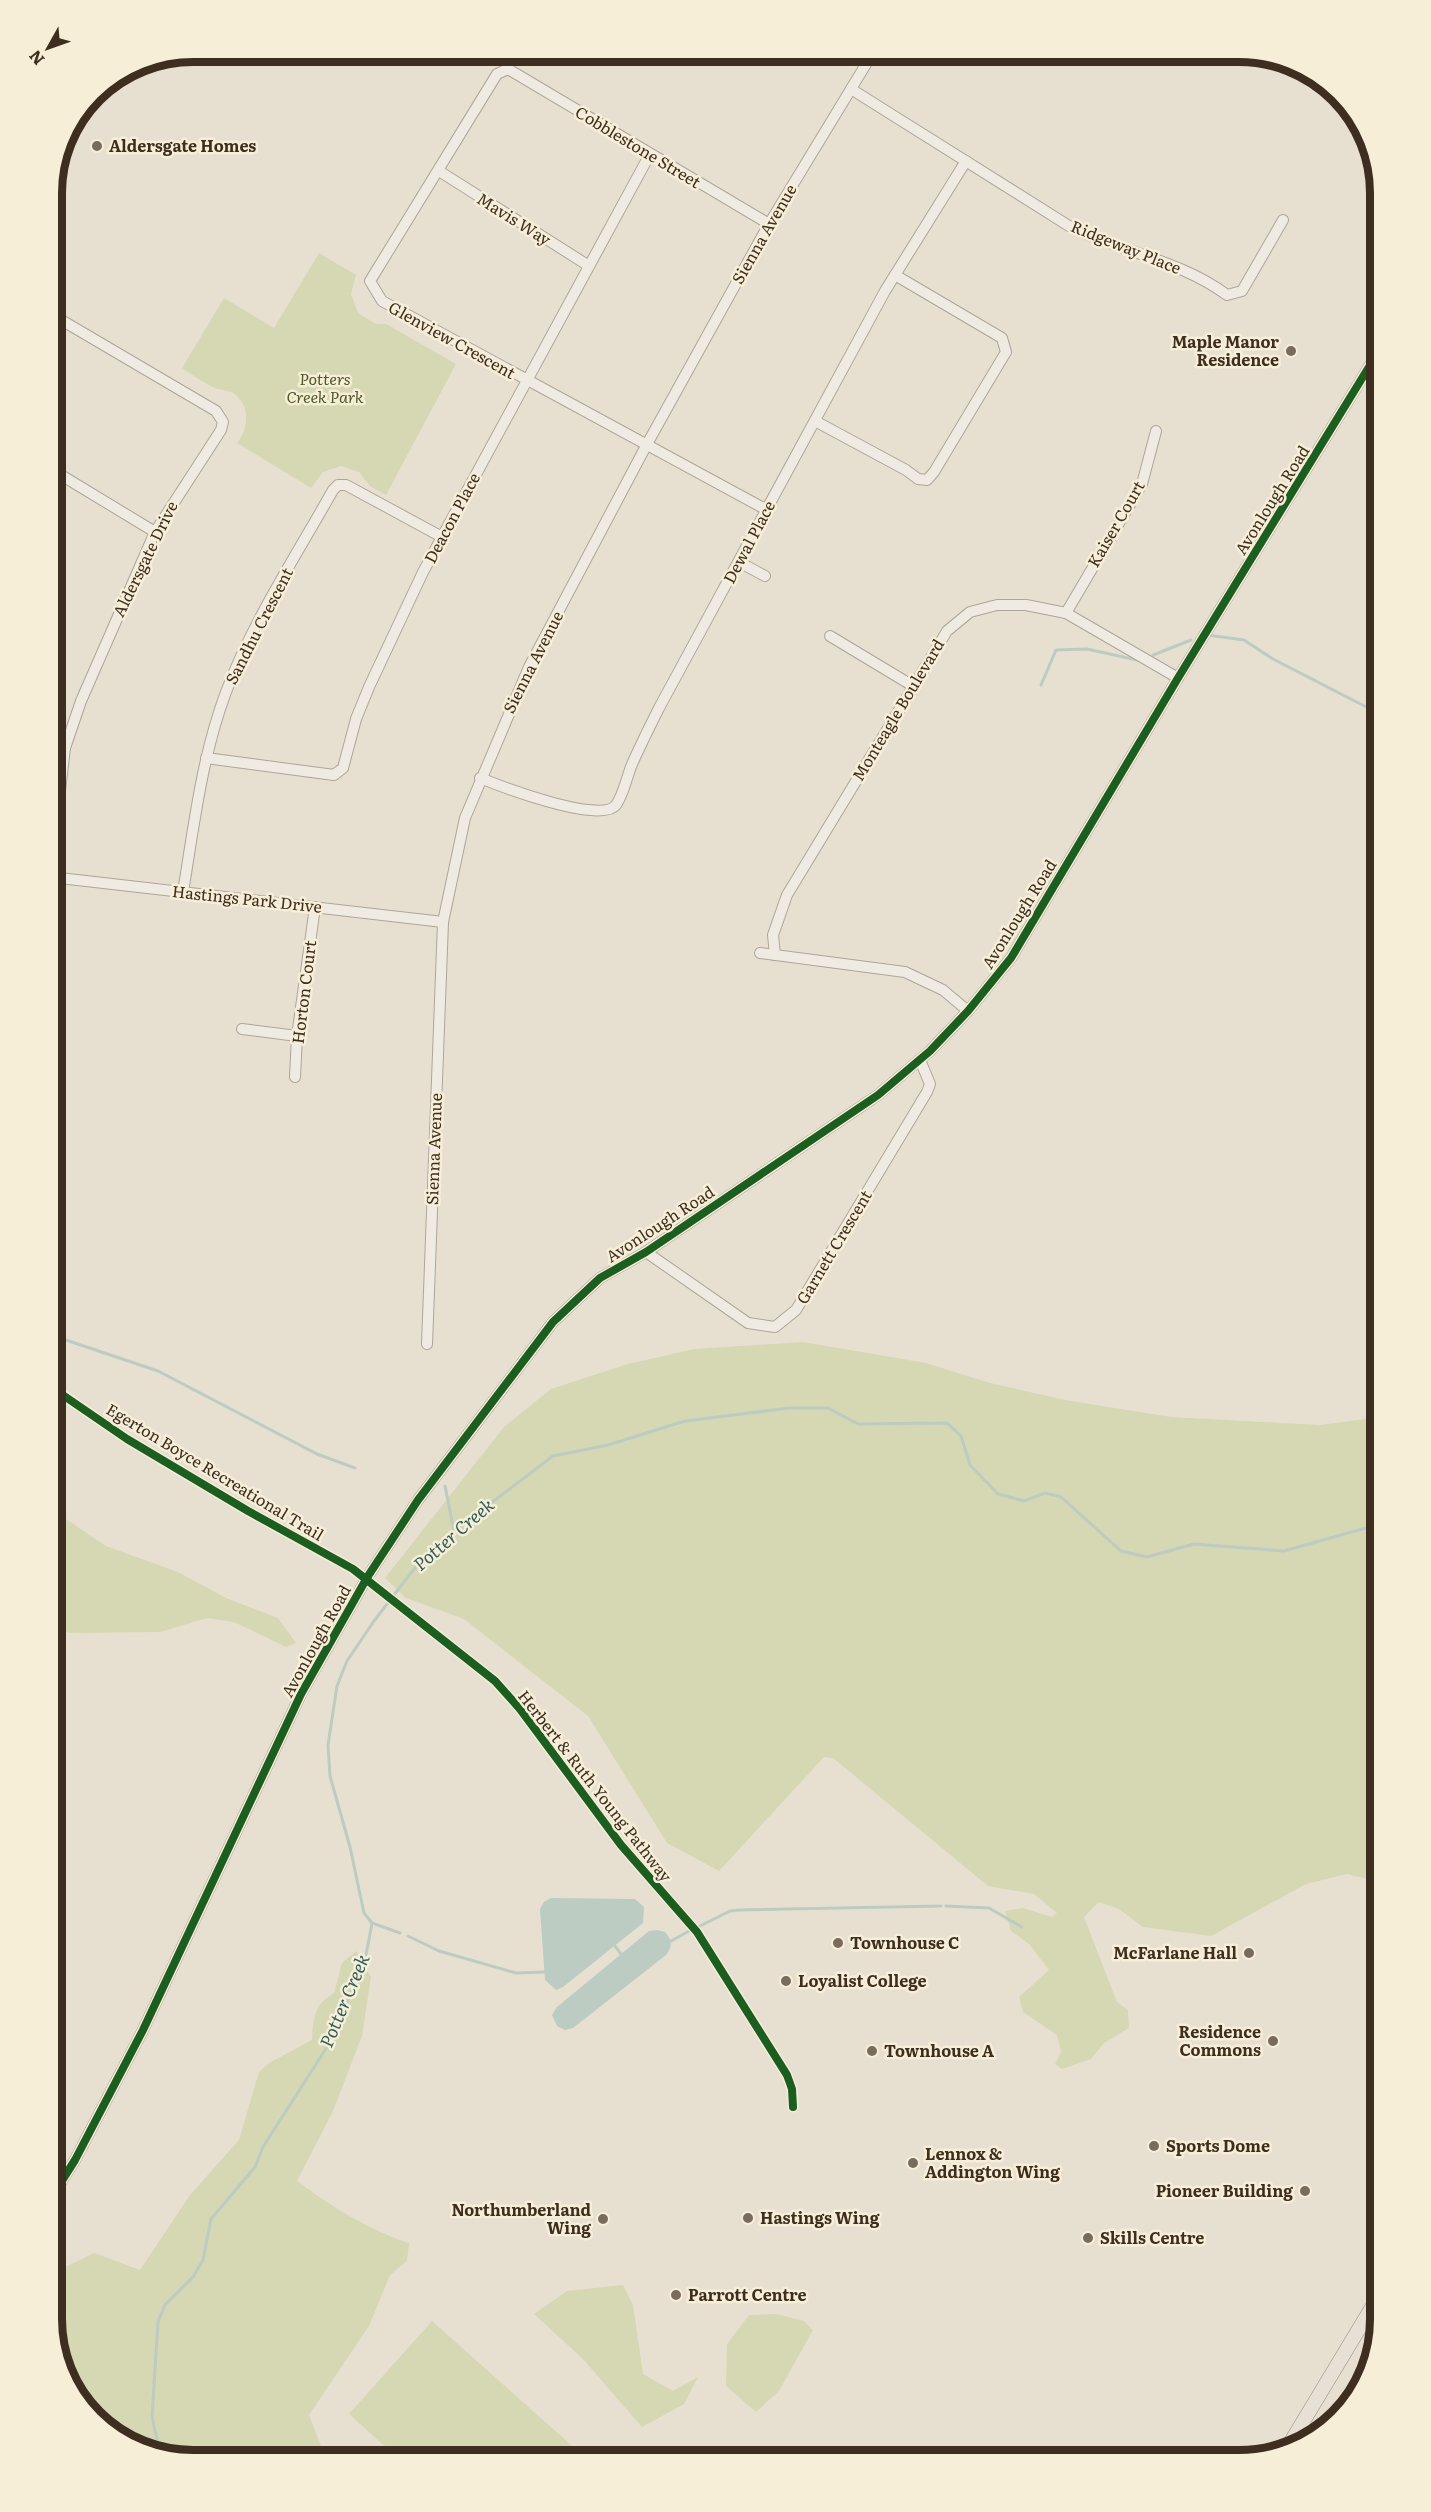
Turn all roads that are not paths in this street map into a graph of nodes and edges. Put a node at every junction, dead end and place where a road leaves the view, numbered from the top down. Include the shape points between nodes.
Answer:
1 (867, 62) edge
2 (508, 69) joint
3 (851, 89) junction
4 (650, 154) junction
5 (966, 162) junction
6 (439, 171) junction
7 (1283, 220) dead end
8 (769, 224) junction
9 (589, 266) junction
10 (896, 275) junction
11 (62, 320) edge
12 (1370, 365) edge
13 (526, 381) junction
14 (815, 421) junction
15 (1156, 431) dead end
16 (646, 446) junction
17 (62, 476) edge
18 (767, 510) junction
19 (155, 532) junction
20 (442, 537) junction
21 (739, 562) junction
22 (765, 576) dead end
23 (1066, 613) junction
24 (830, 636) dead end
25 (1178, 678) junction
26 (913, 686) junction
27 (62, 748) edge
28 (65, 748) junction
29 (206, 758) junction
30 (62, 776) edge
31 (480, 778) junction
32 (62, 878) edge
33 (183, 892) junction
34 (315, 907) junction
35 (443, 922) junction
36 (760, 953) dead end
37 (775, 955) junction
38 (968, 1011) junction
39 (242, 1029) dead end
40 (297, 1036) junction
41 (920, 1060) junction
42 (295, 1077) dead end
43 (646, 1252) junction
44 (427, 1344) dead end
45 (61, 2182) edge
46 (1370, 2311) edge
47 (1293, 2439) edge

1 - 3 street, Sienna Avenue
2 - 4 street, Cobblestone Street
2 - 6 street, Glenview Crescent via 497,74
3 - 5 street, Ridgeway Place
3 - 8 street, Sienna Avenue
4 - 8 street, Cobblestone Street
4 - 9 street, Deacon Place
5 - 7 street, Ridgeway Place via 1090,237 1186,271 1227,295 1242,291
5 - 10 street, Dewal Place
6 - 9 street, Mavis Way
6 - 13 street, Glenview Crescent via 370,281 382,301
8 - 16 street, Sienna Avenue
9 - 13 street, Deacon Place
10 - 14 street, Dewal Place
10 - 14 street via 1002,338 1006,352 927,480 918,479
11 - 19 street, Aldersgate Drive via 216,411 223,422
12 - 25 street, Avonlough Road
13 - 16 street, Glenview Crescent
13 - 20 street, Deacon Place
14 - 18 street, Dewal Place
15 - 23 street, Kaiser Court via 1142,484
16 - 18 street, Glenview Crescent
16 - 31 street, Sienna Avenue via 529,667
17 - 19 street
18 - 21 street, Dewal Place
19 - 28 street, Aldersgate Drive via 114,621
20 - 29 street, Deacon Place via 380,661 356,719 340,773
20 - 29 street, Sandhu Crescent via 346,485 338,485 248,642 226,692
21 - 22 street
21 - 31 street, Dewal Place via 659,708 616,806 598,810 562,805
23 - 25 street, Monteagle Boulevard
23 - 26 street, Monteagle Boulevard via 1026,605 996,605 970,612 947,630
24 - 26 street
25 - 38 street, Avonlough Road via 1017,948
26 - 37 street, Monteagle Boulevard via 787,895 773,934
27 - 28 street
28 - 30 street, Aldersgate Drive
29 - 33 street, Sandhu Crescent
31 - 35 street, Sienna Avenue via 465,818
32 - 33 street, Hastings Park Drive
33 - 34 street, Hastings Park Drive
34 - 35 street, Hastings Park Drive
34 - 40 street, Horton Court
35 - 44 street, Sienna Avenue
36 - 37 street
37 - 38 street via 905,972 943,990
38 - 41 street, Avonlough Road
39 - 40 street
40 - 42 street, Horton Court
41 - 43 street, Avonlough Road via 878,1095
41 - 43 street, Garnett Crescent via 930,1084 927,1092 796,1310 775,1327 748,1323
43 - 45 street, Avonlough Road via 600,1278 553,1322 418,1500 368,1576 301,1694 143,2030
46 - 47 main road

